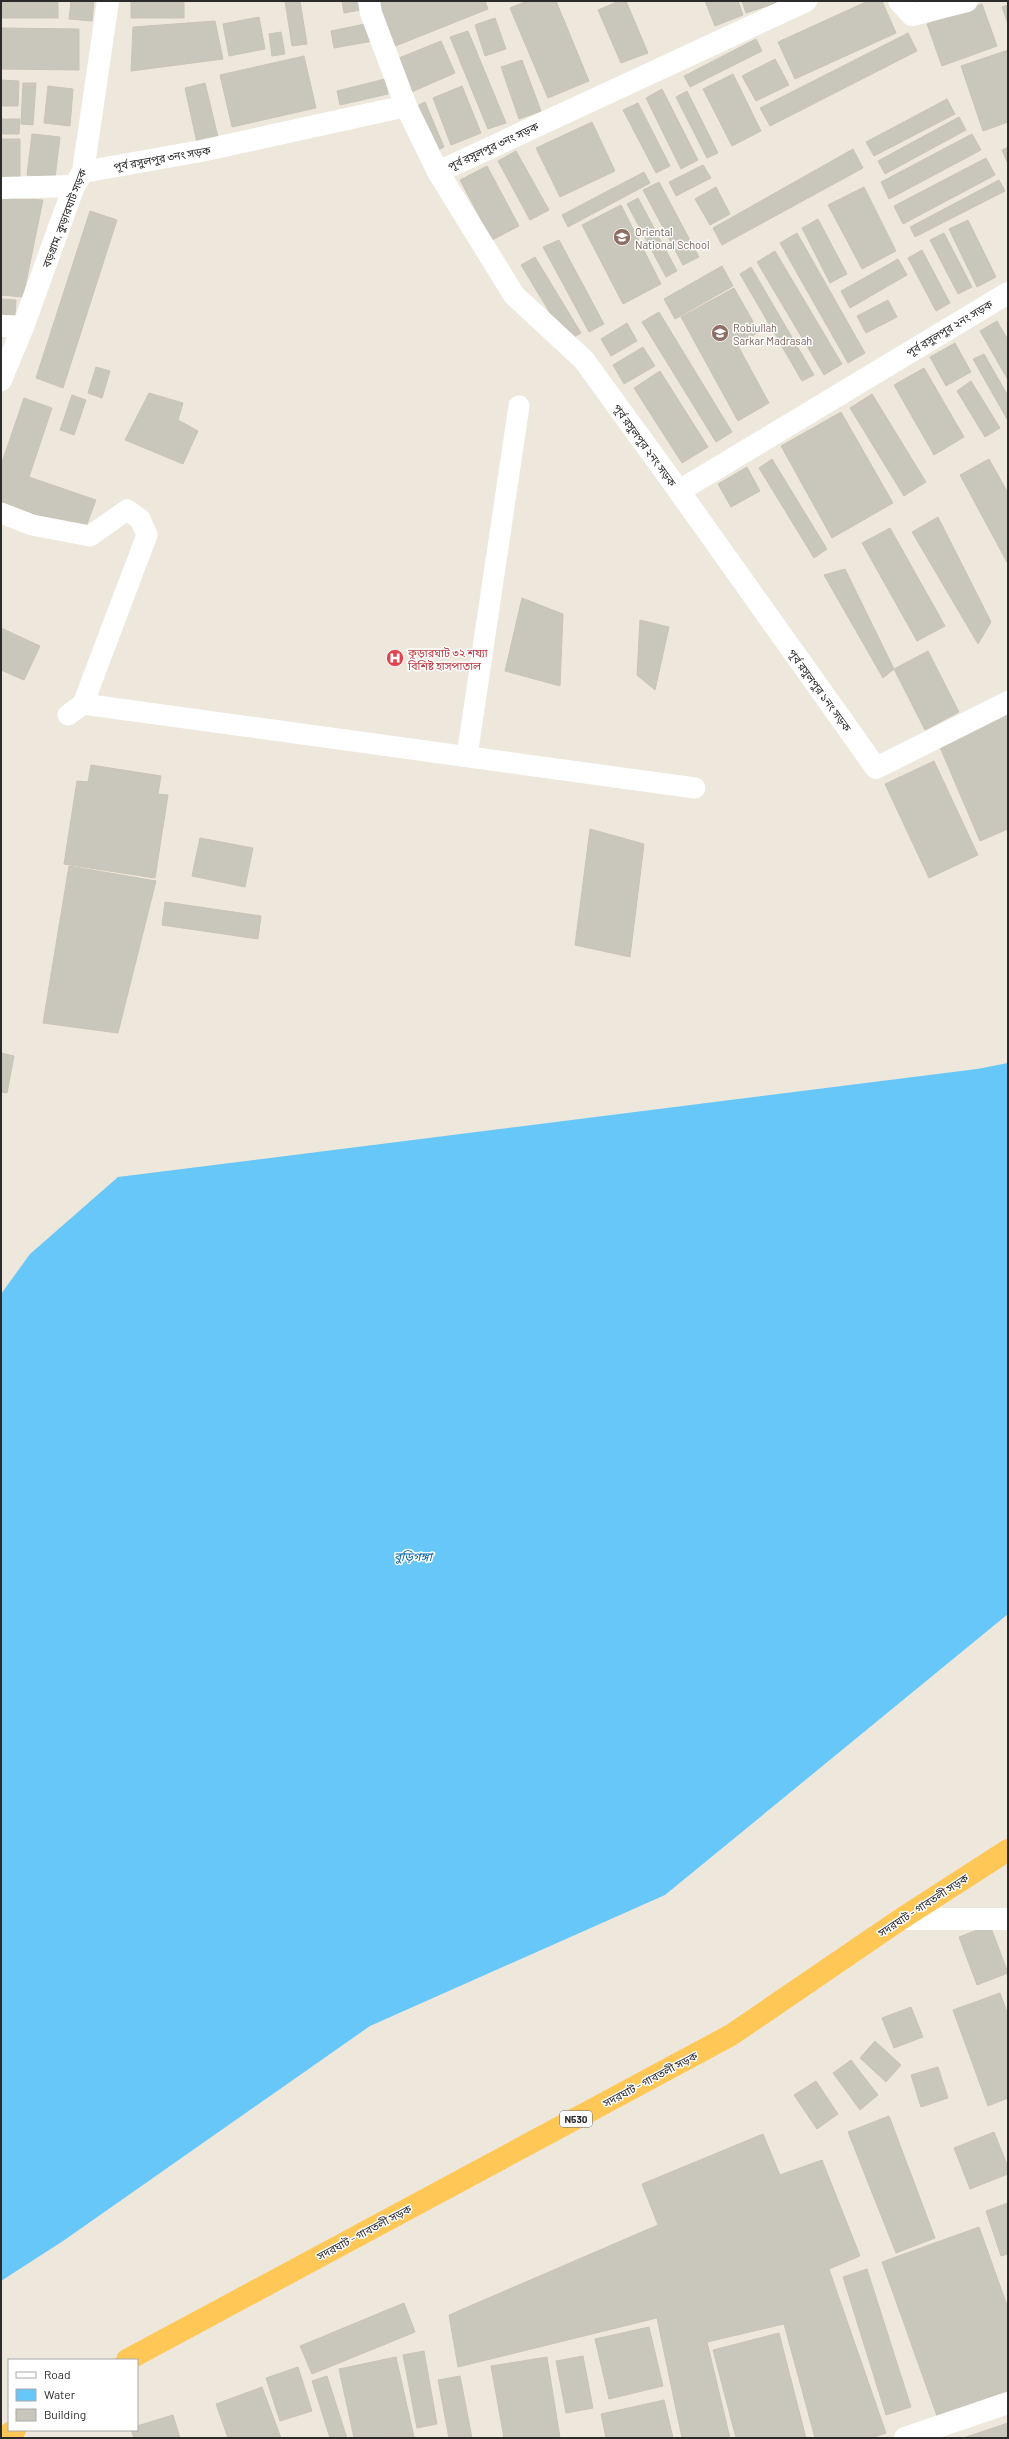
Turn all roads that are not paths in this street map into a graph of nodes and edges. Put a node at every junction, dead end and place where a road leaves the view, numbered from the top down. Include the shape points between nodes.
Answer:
1 (108, 1) edge
2 (369, 1) edge
3 (806, 1) edge
4 (899, 1) edge
5 (967, 1) edge
6 (406, 106) junction
7 (438, 172) junction
8 (78, 179) junction
9 (1, 188) edge
10 (1008, 293) edge
11 (1, 326) edge
12 (23, 327) junction
13 (1, 380) edge
14 (519, 406) dead end
15 (678, 491) junction
16 (1, 513) edge
17 (1008, 702) edge
18 (467, 756) junction
19 (695, 788) dead end
20 (1008, 1850) edge
21 (901, 1919) junction
22 (1008, 1919) edge
23 (128, 2359) edge
24 (1008, 2403) edge
25 (935, 2433) edge
26 (905, 2438) edge

1 - 8 street, বড়গ্রাম, কুড়ারঘাট সড়ক
2 - 6 street via 371,13
3 - 7 street, পূর্ব রসুলপুর ৩নং সড়ক
4 - 5 street via 912,15
6 - 7 street, পূর্ব রসুলপুর ৩নং সড়ক
6 - 8 street, পূর্ব রসুলপুর ৩নং সড়ক
7 - 15 street, পূর্ব রসুলপুর ২নং সড়ক via 514,295 584,360
8 - 9 street, পূর্ব রসুলপুর ৩নং সড়ক
8 - 12 street, বড়গ্রাম, কুড়ারঘাট সড়ক
10 - 15 street, পূর্ব রসুলপুর ২নং সড়ক
11 - 12 street
12 - 13 street, বড়গ্রাম, কুড়ারঘাট সড়ক
14 - 18 lane
15 - 17 street, পূর্ব রসুলপুর ১নং সড়ক via 876,768
16 - 18 lane via 32,524 90,536 127,510 140,519 147,535 76,710
18 - 19 lane
20 - 21 highway, সদরঘাট - গাবতলী সড়ক / N530
21 - 22 street
21 - 23 highway, সদরঘাট - গাবতলী সড়ক / N530 via 731,2036
24 - 25 street
25 - 26 street

